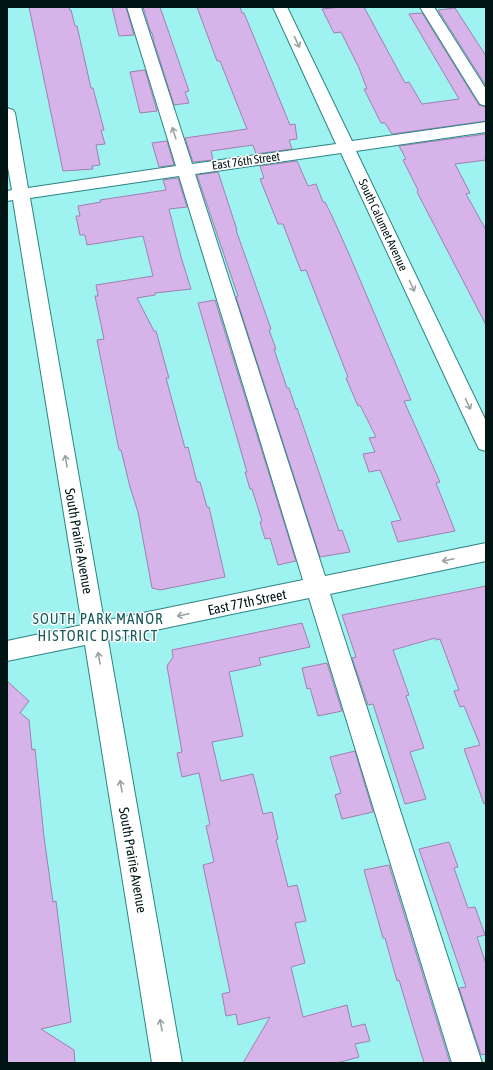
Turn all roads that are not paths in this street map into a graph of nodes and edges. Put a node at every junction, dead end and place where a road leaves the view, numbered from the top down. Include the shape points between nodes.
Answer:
1 (134, 7) edge
2 (280, 7) edge
3 (427, 7) edge
4 (486, 101) edge
5 (7, 113) edge
6 (486, 127) edge
7 (346, 147) junction
8 (186, 170) junction
9 (14, 195) edge
10 (486, 443) edge
11 (486, 552) edge
12 (317, 588) junction
13 (95, 633) junction
14 (7, 651) edge
15 (167, 1063) edge
16 (467, 1063) edge

8 -> 1 street
2 -> 7 street, South Calumet Avenue
3 - 4 street
5 - 9 street, South Prairie Avenue
6 - 7 street, East 76th Street
7 - 8 street, East 76th Street
7 -> 10 street, South Calumet Avenue
8 - 9 street, East 76th Street
8 - 12 street
13 -> 9 street, South Prairie Avenue
11 -> 12 street, East 77th Street
12 -> 13 street, East 77th Street
12 - 16 street
13 - 14 street, East 77th Street
15 -> 13 street, South Prairie Avenue

